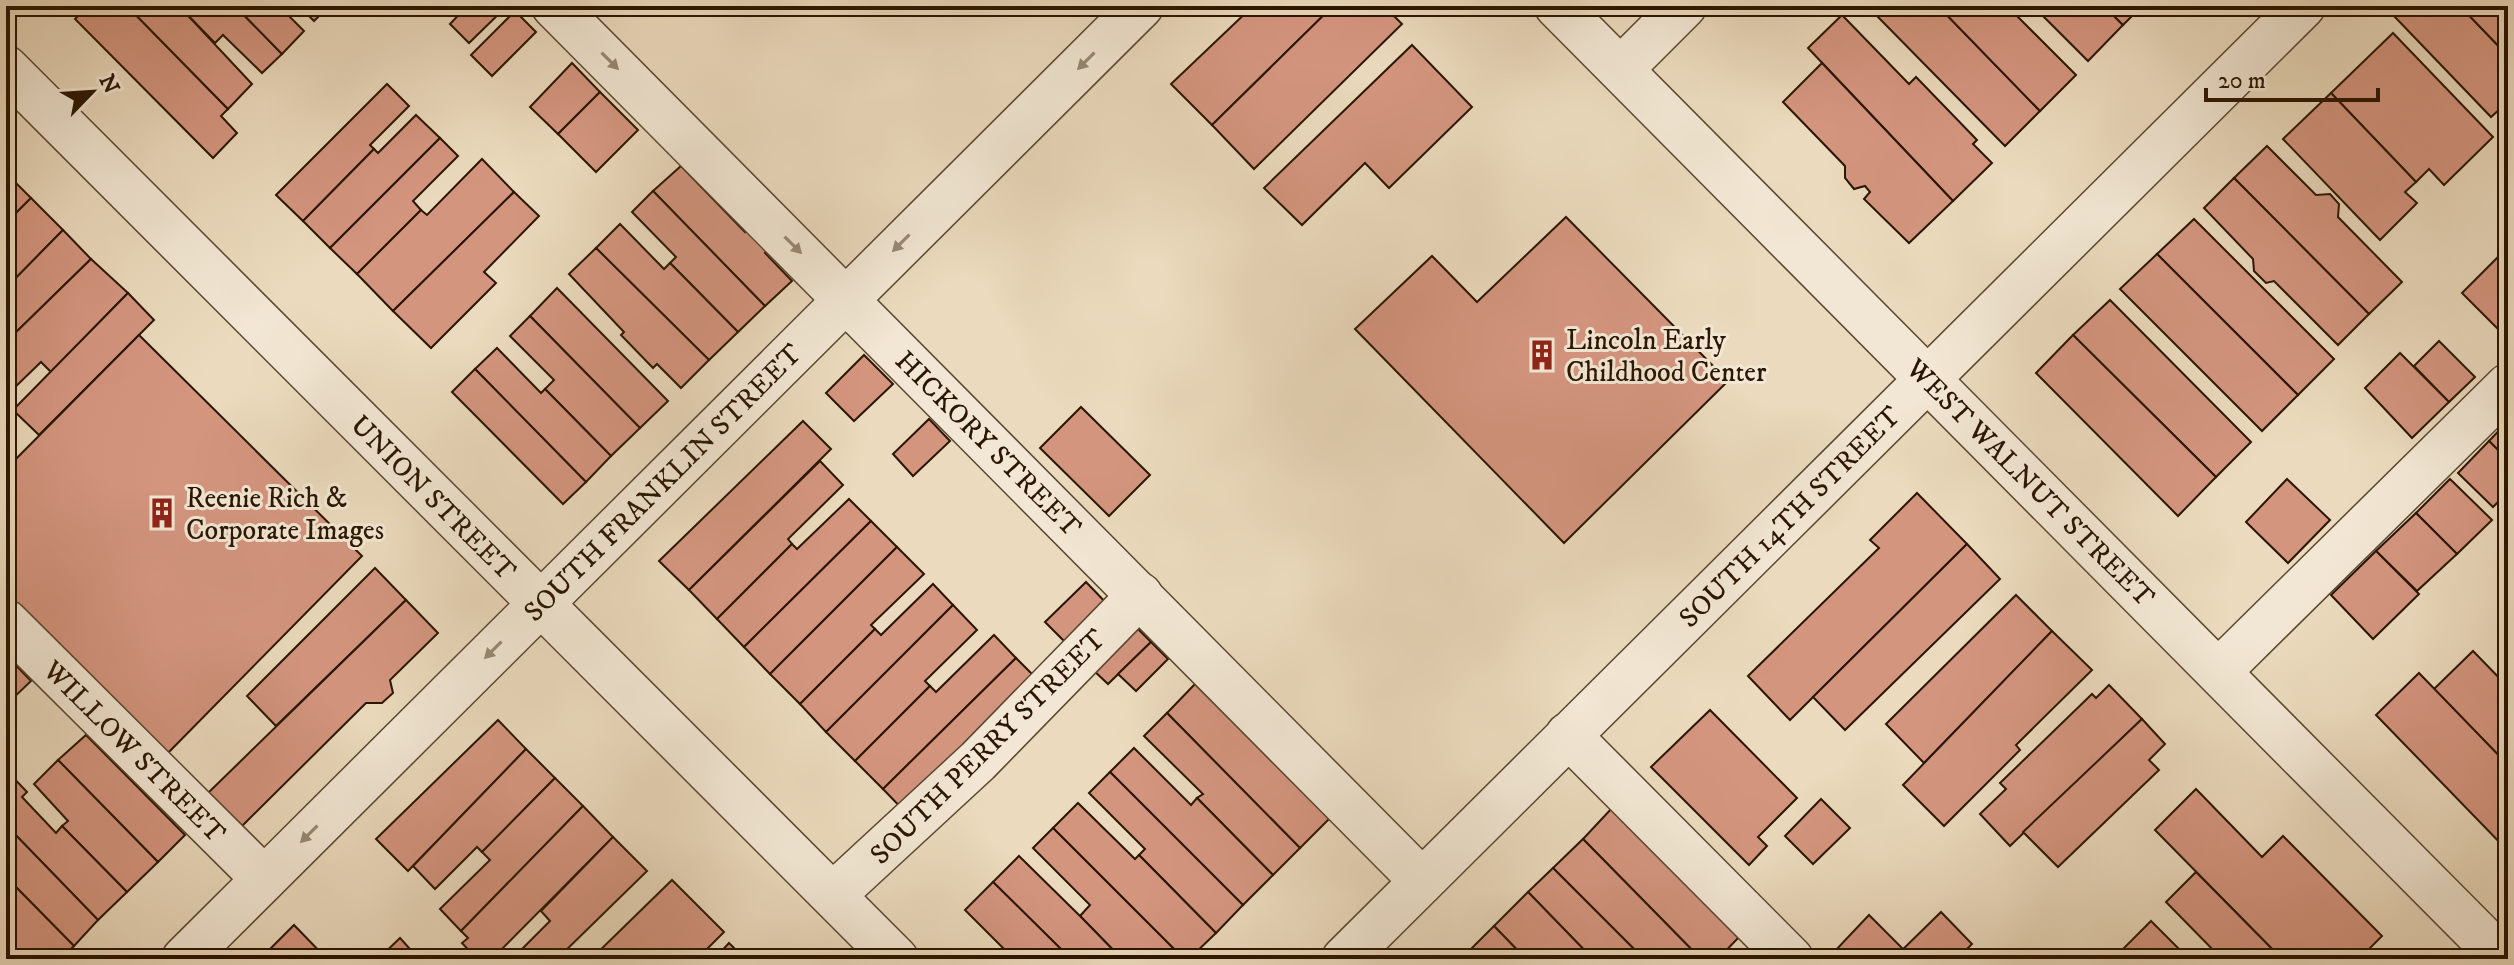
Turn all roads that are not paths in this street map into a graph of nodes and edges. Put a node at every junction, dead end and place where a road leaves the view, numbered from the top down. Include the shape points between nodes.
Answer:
1 (554, 6) edge
2 (1141, 6) edge
3 (1557, 6) edge
4 (1684, 6) edge
5 (2303, 6) edge
6 (6, 68) edge
7 (1621, 69) junction
8 (846, 298) junction
9 (1927, 378) junction
10 (2508, 386) edge
11 (1140, 595) junction
12 (540, 604) junction
13 (6, 622) edge
14 (2219, 671) junction
15 (1568, 735) junction
16 (264, 879) junction
17 (1422, 881) junction
18 (833, 895) junction
19 (2504, 957) edge
20 (184, 959) edge
21 (896, 959) edge
22 (1344, 959) edge
23 (1791, 959) edge

1 -> 8 street, HICKORY STREET
2 -> 8 street, SOUTH FRANKLIN STREET
3 - 7 street, WEST WALNUT STREET
4 - 7 street
5 - 9 street, SOUTH 14TH STREET
6 - 12 street, UNION STREET
7 - 9 street, WEST WALNUT STREET
8 - 11 street, HICKORY STREET
8 - 12 street, SOUTH FRANKLIN STREET
9 - 14 street, WEST WALNUT STREET
9 - 15 street, SOUTH 14TH STREET
10 - 14 street
11 - 17 street, HICKORY STREET
11 - 18 street, SOUTH PERRY STREET via 978,761
12 -> 16 street, SOUTH FRANKLIN STREET
12 - 18 street, UNION STREET
13 - 16 street, WILLOW STREET
14 - 19 street, WEST WALNUT STREET
15 - 17 street, SOUTH 14TH STREET
15 - 23 street
16 - 20 street, SOUTH FRANKLIN STREET
17 - 22 street, SOUTH 14TH STREET
18 - 21 street, UNION STREET

